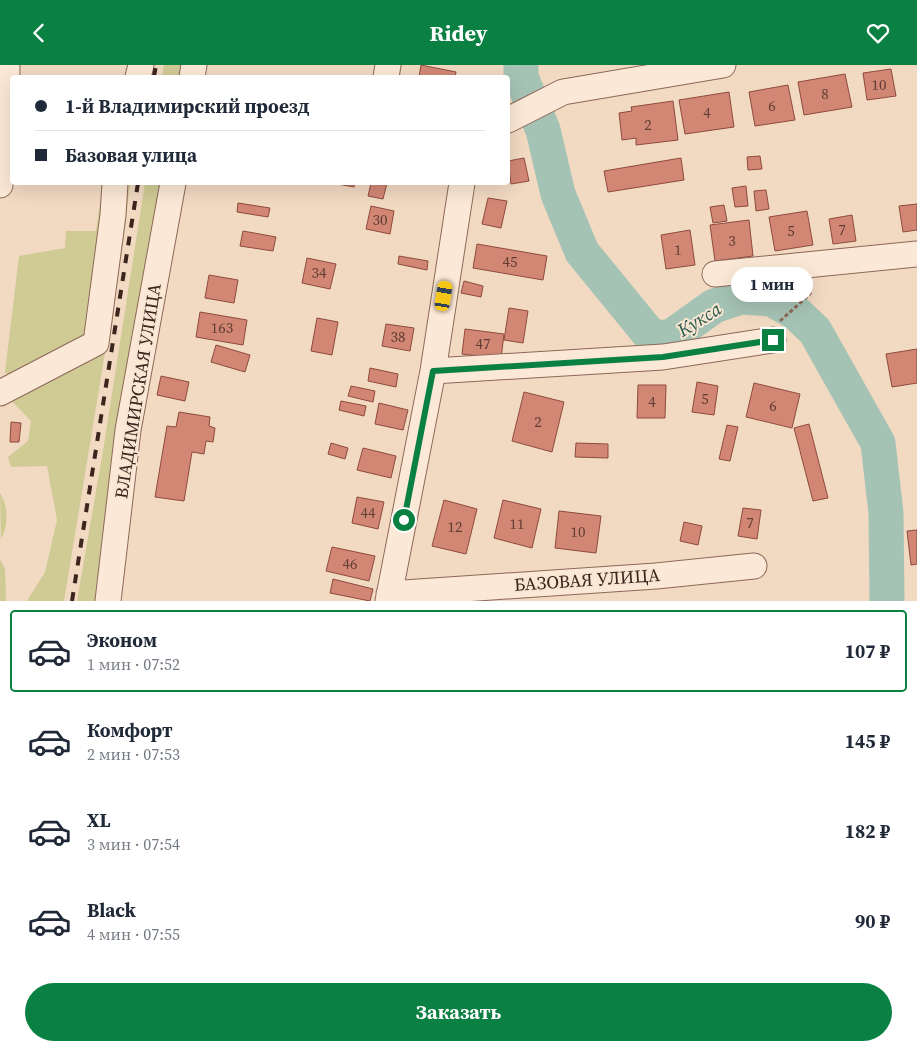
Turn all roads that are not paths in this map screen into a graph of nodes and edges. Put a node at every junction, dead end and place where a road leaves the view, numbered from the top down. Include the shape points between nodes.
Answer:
1 (7, 65) edge
2 (723, 65) edge
3 (510, 119) edge
4 (0, 185) edge
5 (115, 185) edge
6 (173, 185) edge
7 (462, 185) edge
8 (917, 254) edge
9 (715, 274) dead end
10 (777, 329) road end
11 (433, 371) junction
12 (0, 393) edge
13 (754, 566) dead end
14 (389, 597) edge
15 (108, 601) edge

1 - 4 street
2 - 3 street via 563,92
5 - 12 street via 96,343
6 - 15 street, ВЛАДИМИРСКАЯ УЛИЦА via 128,430
7 - 11 street
8 - 9 street
10 - 11 street via 663,357
11 - 14 street
13 - 14 street, БАЗОВАЯ УЛИЦА

